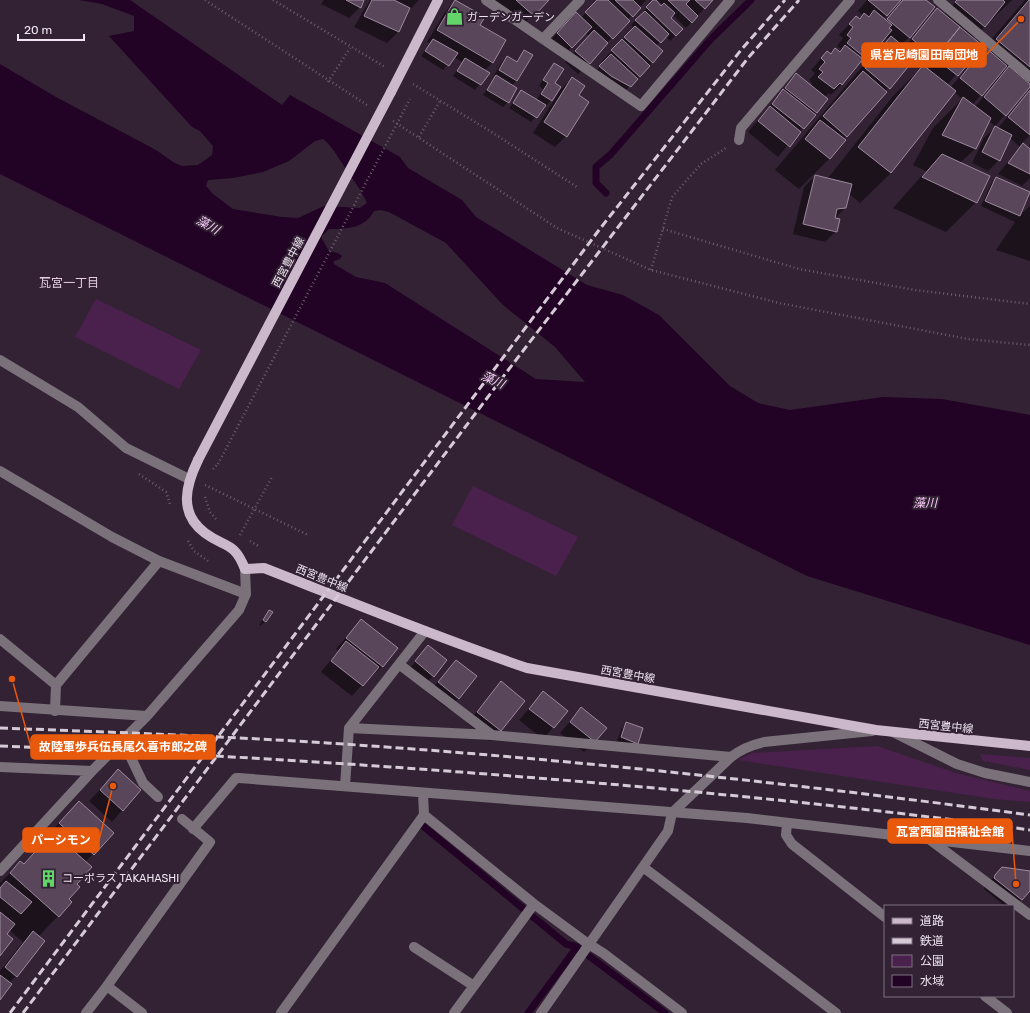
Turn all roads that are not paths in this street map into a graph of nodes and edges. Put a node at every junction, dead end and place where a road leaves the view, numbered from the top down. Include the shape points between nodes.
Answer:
1 (438, 0) edge
2 (486, 0) edge
3 (580, 0) edge
4 (730, 0) edge
5 (850, 0) edge
6 (938, 0) edge
7 (543, 38) junction
8 (1030, 77) edge
9 (738, 140) road end
10 (0, 360) edge
11 (0, 471) edge
12 (189, 479) junction
13 (159, 561) junction
14 (244, 569) junction
15 (246, 594) junction
16 (425, 631) junction
17 (0, 639) edge
18 (400, 665) junction
19 (56, 685) junction
20 (0, 706) edge
21 (55, 711) junction
22 (147, 716) junction
23 (349, 728) junction
24 (876, 730) junction
25 (893, 732) junction
26 (492, 735) junction
27 (123, 741) junction
28 (1030, 746) edge
29 (731, 757) junction
30 (0, 767) edge
31 (92, 771) junction
32 (1030, 782) edge
33 (345, 786) junction
34 (423, 793) junction
35 (158, 797) dead end
36 (672, 813) junction
37 (424, 815) junction
38 (182, 819) dead end
39 (787, 823) junction
40 (193, 829) junction
41 (928, 839) junction
42 (1030, 851) edge
43 (643, 867) junction
44 (0, 871) edge
45 (534, 904) junction
46 (1030, 915) edge
47 (884, 916) edge
48 (590, 945) junction
49 (414, 947) dead end
50 (107, 986) junction
51 (474, 986) junction
52 (986, 997) edge
53 (86, 1013) edge
54 (142, 1013) edge
55 (281, 1013) edge
56 (454, 1013) edge
57 (540, 1013) edge
58 (682, 1013) edge
59 (836, 1013) edge
60 (1007, 1013) edge

1 - 12 main road, 西宮豊中線, bridge
2 - 7 street
3 - 7 street
4 - 7 street via 641,106
5 - 9 street via 740,128
6 - 8 street
10 - 12 street via 78,407 126,448
11 - 13 street via 112,537
12 - 14 main road, 西宮豊中線 via 186,500 196,524 204,533 236,551
13 - 15 street
13 - 19 street
14 - 15 street
14 - 16 main road, 西宮豊中線 via 264,568
15 - 22 street via 239,610
16 - 18 street
16 - 24 main road, 西宮豊中線 via 527,668
17 - 19 street
18 - 23 street
18 - 26 street
19 - 21 street
20 - 21 street
21 - 22 street
22 - 27 street
23 - 26 street
23 - 33 street
24 - 25 main road, 西宮豊中線
24 - 29 street via 752,744
25 - 28 main road, 西宮豊中線
25 - 32 street via 957,764
26 - 29 street
27 - 31 street
27 - 35 street via 143,783
29 - 36 street
30 - 31 street
31 - 44 street
33 - 34 street
33 - 40 street via 236,778
34 - 36 street
34 - 37 street
36 - 39 street
36 - 43 street via 668,831
37 - 45 street
37 - 55 street
38 - 40 street
39 - 41 street
39 - 47 street via 786,835 792,844
40 - 50 street via 210,842
41 - 42 street
41 - 46 street
43 - 48 street via 599,928
43 - 59 street
45 - 48 street
45 - 51 street
48 - 57 street
48 - 58 street
49 - 51 street
50 - 53 street
50 - 54 street
51 - 56 street
52 - 60 street

